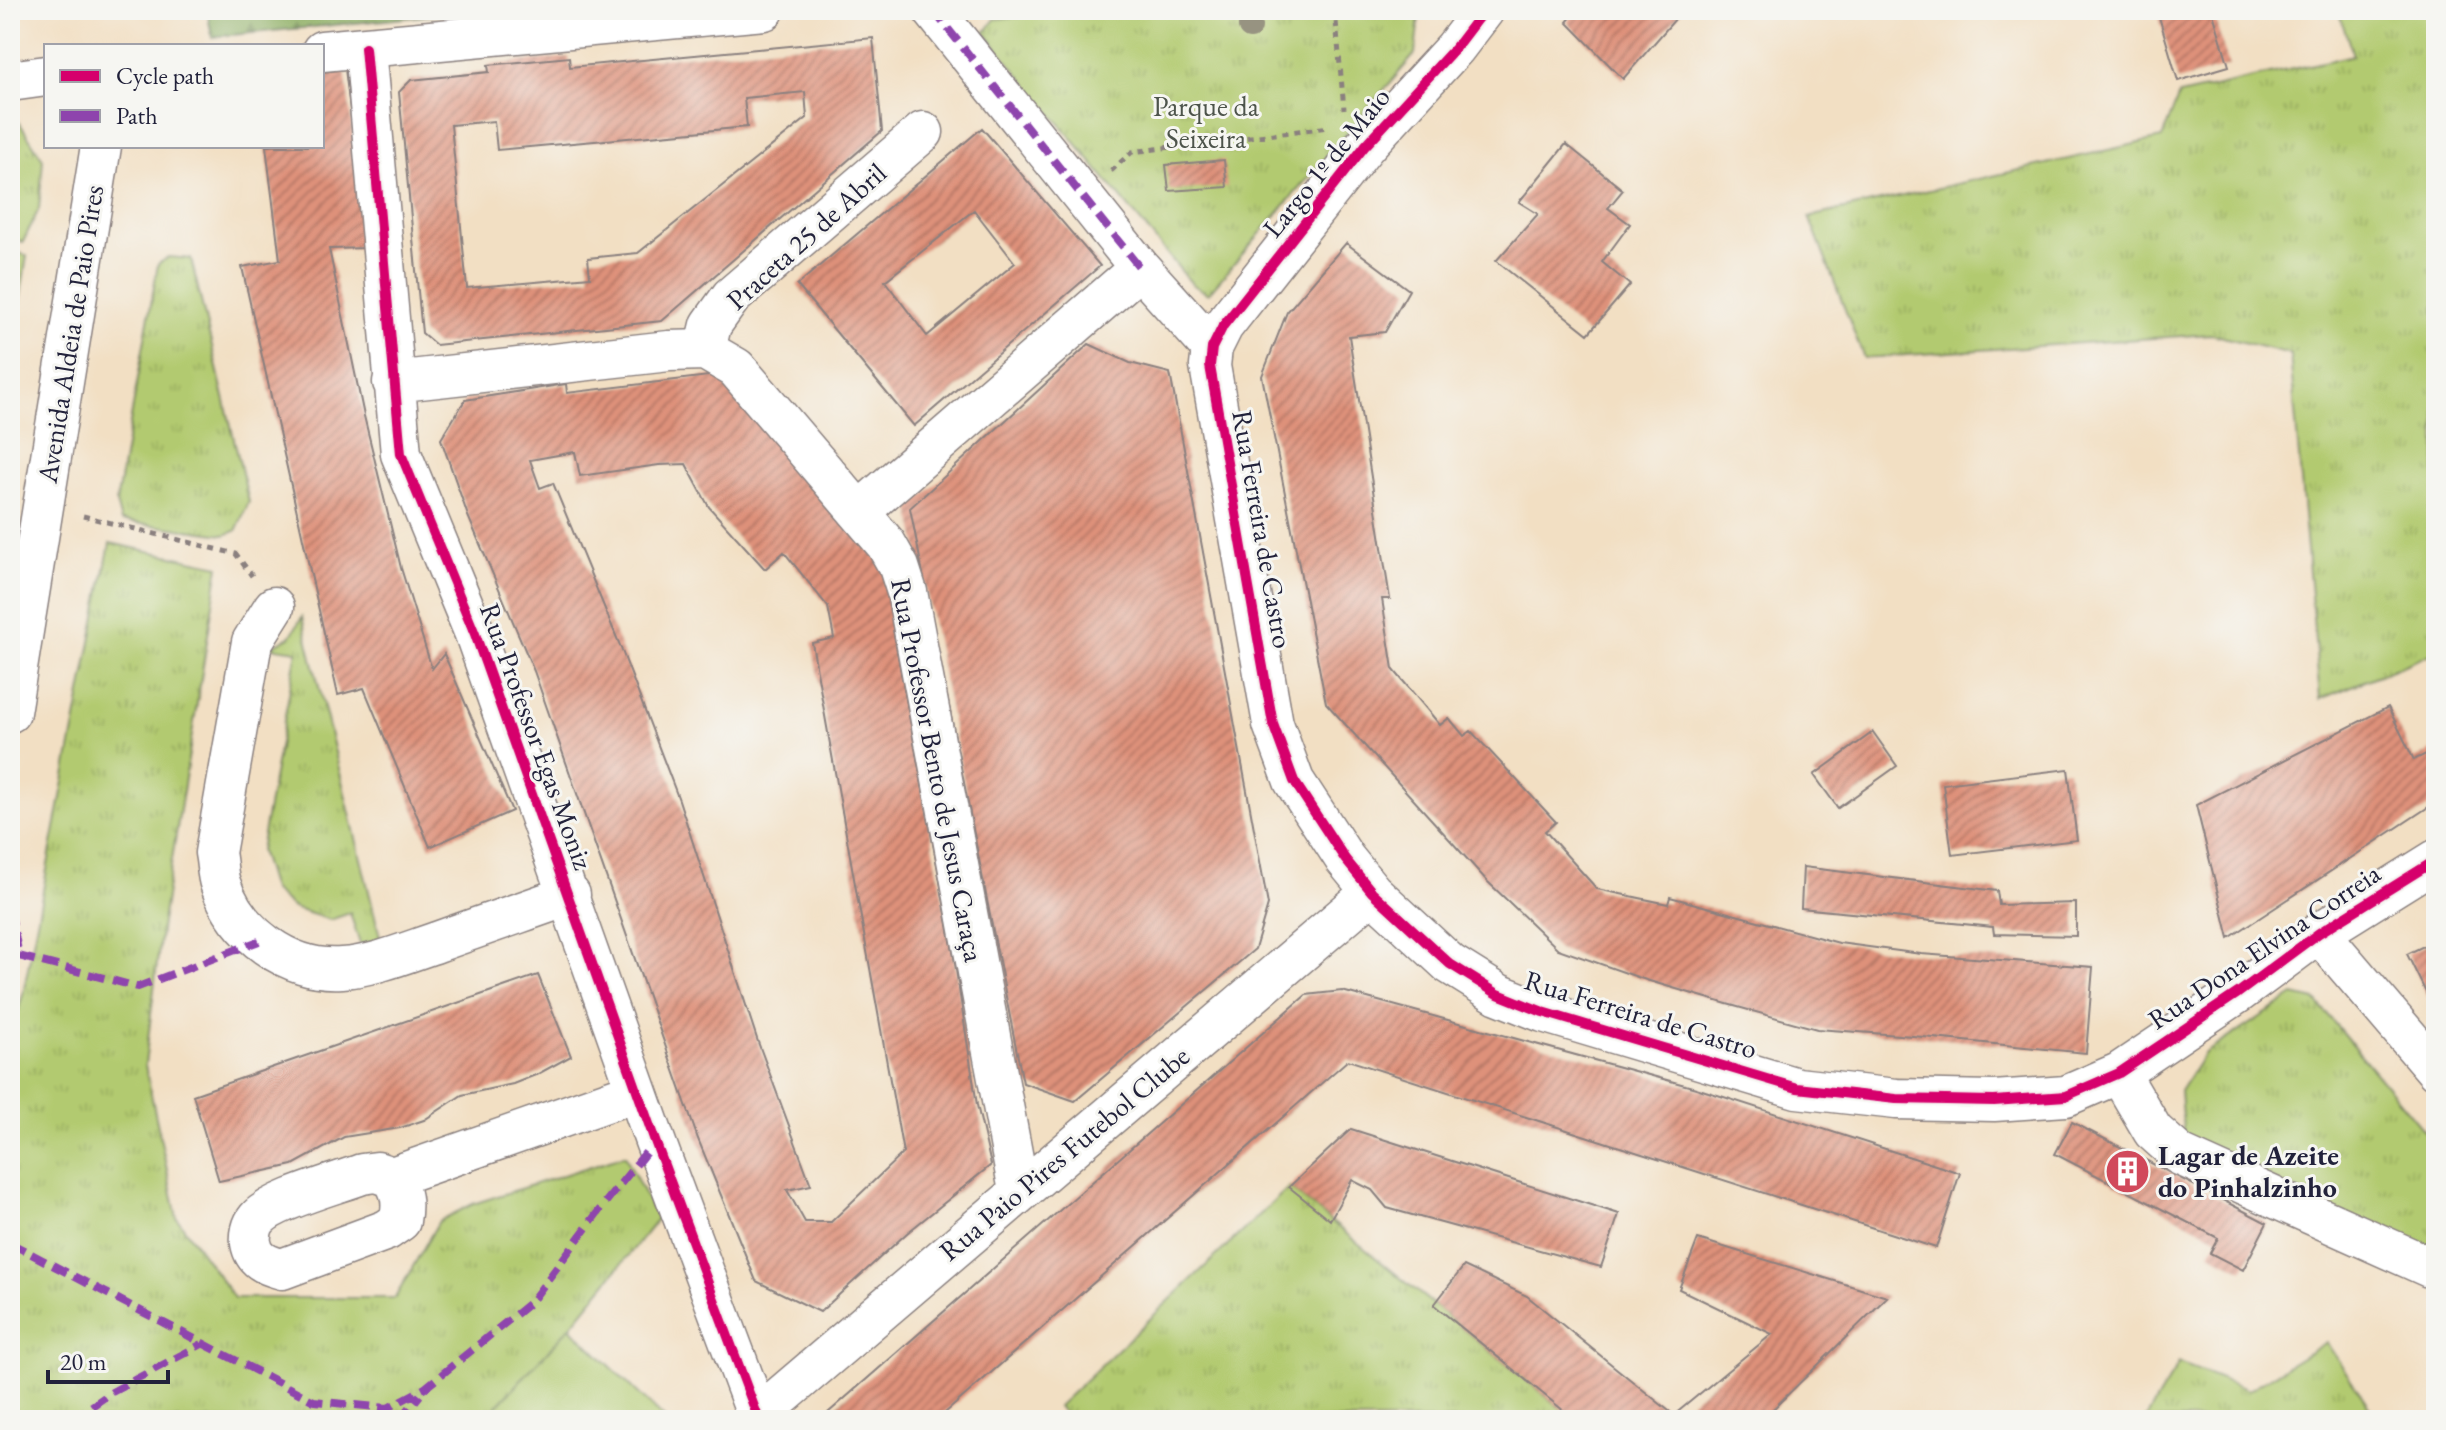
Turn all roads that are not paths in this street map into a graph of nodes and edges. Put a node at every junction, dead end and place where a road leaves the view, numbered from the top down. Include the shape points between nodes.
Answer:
1 (764, 10) edge
2 (933, 10) edge
3 (1444, 10) edge
4 (1484, 10) edge
5 (365, 48) junction
6 (1455, 48) junction
7 (324, 51) edge
8 (44, 76) edge
9 (10, 81) edge
10 (923, 132) dead end
11 (101, 148) edge
12 (1140, 268) junction
13 (1212, 348) junction
14 (705, 350) junction
15 (393, 382) junction
16 (859, 512) junction
17 (274, 607) road end
18 (10, 712) edge
19 (2436, 860) edge
20 (1372, 892) junction
21 (570, 895) junction
22 (2319, 933) junction
23 (2436, 1070) edge
24 (2119, 1073) junction
25 (637, 1091) junction
26 (392, 1177) dead end
27 (1019, 1191) junction
28 (2436, 1270) edge
29 (758, 1418) edge

1 - 5 street
2 - 12 street
3 - 6 street
4 - 6 street, Largo 1º de Maio
5 - 7 street
5 - 15 street, Rua Professor Egas Moniz
6 - 13 street, Largo 1º de Maio via 1355,136
8 - 9 street
10 - 14 street, Praceta 25 de Abril via 731,297 711,325
11 - 18 street, Avenida Aldeia de Paio Pires
12 - 13 street
12 - 16 street
13 - 20 street, Rua Ferreira de Castro via 1213,390 1273,724 1294,781
14 - 15 street
14 - 16 street, Rua Professor Bento de Jesus Caraça via 736,368
15 - 21 street, Rua Professor Egas Moniz via 401,454 475,634
16 - 27 street, Rua Professor Bento de Jesus Caraça via 886,544 907,592
17 - 21 street via 252,642 215,853 220,883 236,914 259,941 305,965 341,969 398,956
19 - 22 street, Rua Dona Elvina Correia
20 - 24 street, Rua Ferreira de Castro via 1450,964 1498,994 1797,1088 1896,1099 1994,1101 2066,1096
20 - 27 street, Rua Paio Pires Futebol Clube
21 - 25 street, Rua Professor Egas Moniz
22 - 23 street
22 - 24 street, Rua Dona Elvina Correia
24 - 28 street via 2153,1131 2180,1155
25 - 26 street
25 - 29 street, Rua Professor Egas Moniz
27 - 29 street, Rua Paio Pires Futebol Clube

